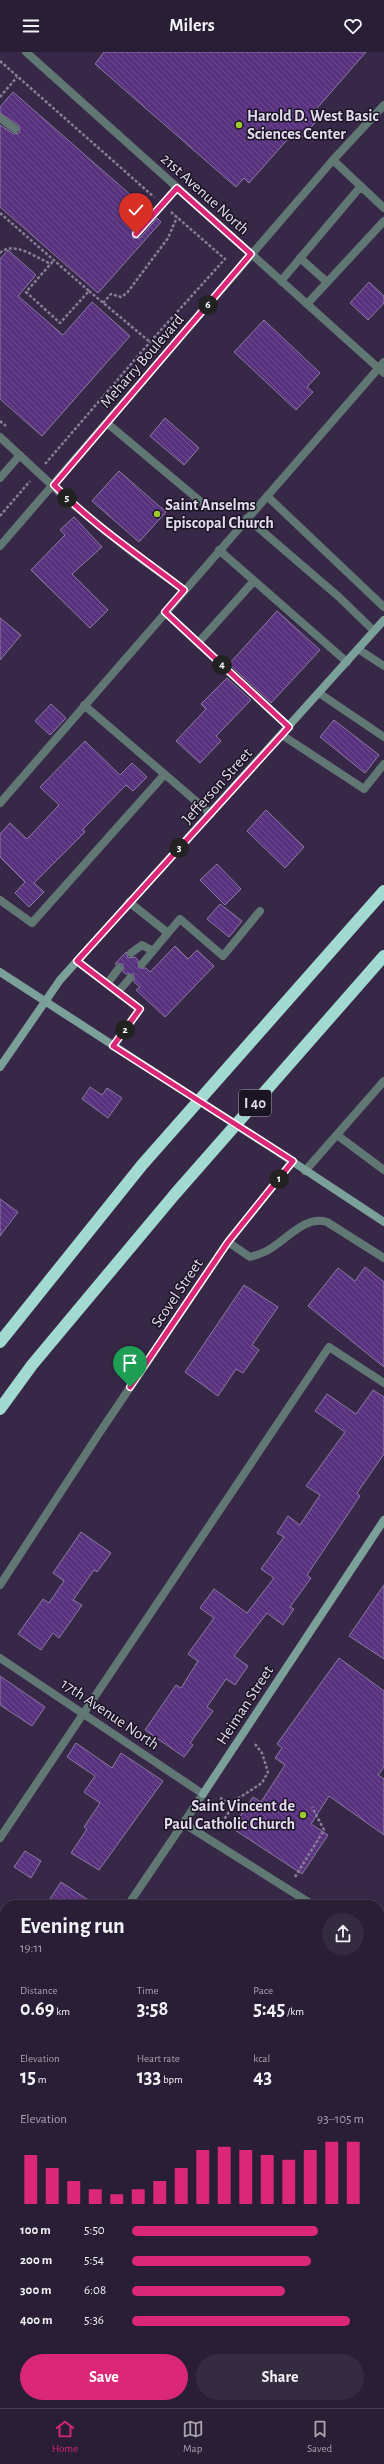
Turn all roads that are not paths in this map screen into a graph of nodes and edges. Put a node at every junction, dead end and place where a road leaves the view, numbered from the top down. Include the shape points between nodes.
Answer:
1 (26, 52) edge
2 (384, 105) edge
3 (0, 118) edge
4 (15, 129) dead end
5 (333, 160) junction
6 (361, 186) junction
7 (177, 188) junction
8 (384, 208) edge
9 (384, 221) edge
10 (136, 234) dead end
11 (251, 254) junction
12 (300, 258) junction
13 (281, 280) junction
14 (327, 282) junction
15 (308, 304) junction
16 (382, 367) edge
17 (107, 423) junction
18 (0, 437) edge
19 (20, 455) junction
20 (0, 478) edge
21 (54, 485) junction
22 (267, 496) junction
23 (206, 506) dead end
24 (247, 518) junction
25 (0, 546) edge
26 (219, 550) junction
27 (253, 582) junction
28 (184, 590) junction
29 (384, 607) edge
30 (165, 612) junction
31 (384, 620) edge
32 (374, 631) junction
33 (198, 643) junction
34 (358, 649) junction
35 (347, 662) junction
36 (384, 666) edge
37 (319, 693) junction
38 (84, 705) junction
39 (289, 727) junction
40 (282, 735) junction
41 (384, 737) edge
42 (384, 764) edge
43 (164, 774) junction
44 (0, 802) edge
45 (211, 814) junction
46 (384, 892) edge
47 (0, 900) edge
48 (129, 902) junction
49 (260, 912) dead end
50 (168, 933) junction
51 (153, 951) junction
52 (131, 953) dead end
53 (384, 956) edge
54 (77, 961) junction
55 (142, 964) dead end
56 (119, 968) dead end
57 (0, 972) edge
58 (130, 978) dead end
59 (107, 984) junction
60 (118, 992) junction
61 (44, 1001) junction
62 (113, 1046) junction
63 (0, 1067) edge
64 (384, 1081) edge
65 (337, 1135) junction
66 (293, 1161) junction
67 (384, 1170) edge
68 (305, 1171) junction
69 (384, 1222) edge
70 (228, 1242) junction
71 (384, 1258) edge
72 (0, 1342) edge
73 (384, 1383) edge
74 (0, 1409) edge
75 (384, 1520) edge
76 (0, 1585) edge
77 (0, 1658) edge
78 (85, 1714) junction
79 (203, 1794) junction
80 (183, 1823) junction
81 (0, 1838) edge
82 (131, 1900) edge
83 (299, 1900) edge

1 - 7 street, 21st Avenue North
2 - 5 street, Meharry Boulevard
3 - 4 street
5 - 6 street
5 - 11 street, Meharry Boulevard
6 - 8 street
6 - 12 street
7 - 10 street
7 - 11 street, 21st Avenue North
9 - 14 street
11 - 13 street, 21st Avenue North
11 - 17 street, Meharry Boulevard
12 - 13 street
12 - 14 street
13 - 15 street, 21st Avenue North
14 - 15 street
15 - 16 street, 21st Avenue North
16 - 22 street
17 - 21 street, Meharry Boulevard
17 - 23 street
18 - 19 street
19 - 20 street
19 - 21 street
21 - 25 street, Meharry Boulevard
21 - 28 street via 70,502 133,553
22 - 24 street
22 - 29 street
24 - 26 street
24 - 32 street via 339,597
26 - 27 street
26 - 28 street
27 - 33 street
27 - 35 street
28 - 30 street
30 - 33 street
30 - 38 street
31 - 32 main road, Jefferson Street
32 - 34 main road, Jefferson Street
33 - 39 street
34 - 35 main road, Jefferson Street
34 - 36 street
35 - 37 main road, Jefferson Street
37 - 39 main road, Jefferson Street
37 - 41 street
38 - 43 street
38 - 44 street
39 - 40 main road, Jefferson Street
40 - 42 street via 364,789
40 - 45 main road, Jefferson Street
43 - 45 street
43 - 47 street via 32,923
45 - 48 main road, Jefferson Street
46 - 72 highway, I 40 via 142,1165
48 - 50 street
48 - 54 main road, Jefferson Street
49 - 50 street via 223,956 180,919
50 - 51 street
51 - 52 street via 142,945
51 - 55 street
53 - 74 highway, I 40 via 175,1194 32,1365
54 - 59 street
54 - 61 main road, Jefferson Street
56 - 59 street
57 - 61 main road
58 - 60 street
59 - 60 street
60 - 62 street via 140,1009
61 - 62 main road
61 - 63 main road, Jefferson Street
62 - 66 main road, bridge
64 - 65 street
65 - 67 street
65 - 68 street
66 - 68 main road
66 - 70 street, Scovel Street
68 - 69 main road
70 - 71 street via 250,1257 270,1250 295,1231 320,1220
70 - 76 street, Scovel Street
73 - 78 street via 329,1347
75 - 79 main road, Heiman Street
77 - 78 street, 17th Avenue North
78 - 79 street, 17th Avenue North
78 - 81 street
79 - 80 street, Heiman Street
80 - 82 street, Heiman Street
80 - 83 street

